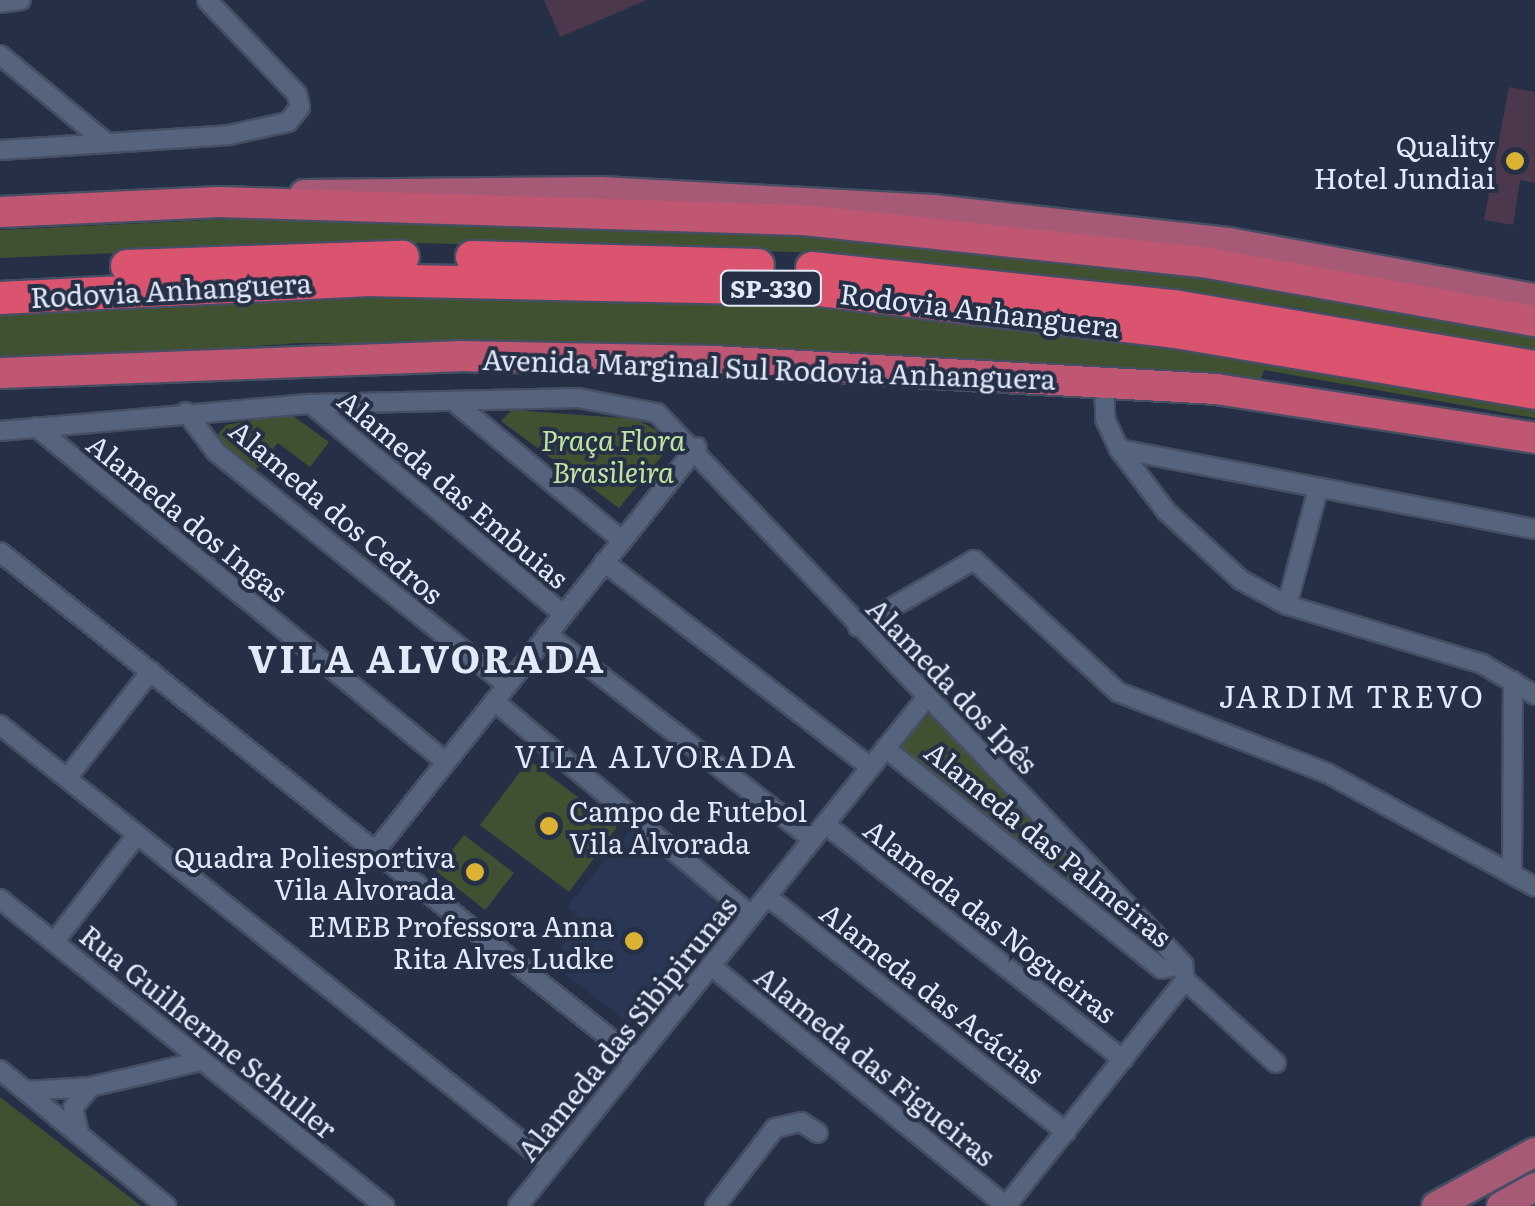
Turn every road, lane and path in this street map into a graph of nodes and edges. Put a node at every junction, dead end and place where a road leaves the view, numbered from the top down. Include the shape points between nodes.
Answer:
1 (21, 0) edge
2 (207, 0) edge
3 (0, 3) edge
4 (0, 55) edge
5 (104, 140) junction
6 (0, 150) edge
7 (219, 202) junction
8 (0, 212) edge
9 (0, 275) edge
10 (0, 298) edge
11 (1535, 298) edge
12 (1535, 321) edge
13 (1535, 367) edge
14 (0, 373) edge
15 (1104, 382) junction
16 (1535, 393) edge
17 (310, 404) junction
18 (458, 405) junction
19 (186, 412) junction
20 (36, 427) junction
21 (0, 431) edge
22 (1535, 438) edge
23 (697, 447) junction
24 (1119, 449) junction
25 (1318, 489) junction
26 (1535, 528) edge
27 (622, 540) junction
28 (0, 552) edge
29 (604, 562) junction
30 (1287, 605) junction
31 (563, 614) junction
32 (858, 626) junction
33 (547, 634) junction
34 (150, 670) junction
35 (1512, 681) junction
36 (507, 685) junction
37 (1535, 696) edge
38 (928, 697) junction
39 (494, 701) junction
40 (0, 726) edge
41 (886, 748) junction
42 (446, 762) junction
43 (870, 767) junction
44 (67, 778) junction
45 (825, 824) junction
46 (137, 835) junction
47 (812, 839) junction
48 (376, 850) junction
49 (1512, 870) junction
50 (1535, 886) edge
51 (766, 896) junction
52 (0, 900) edge
53 (751, 915) junction
54 (54, 942) junction
55 (710, 966) junction
56 (1184, 972) junction
57 (636, 1059) junction
58 (1123, 1059) junction
59 (201, 1060) junction
60 (1276, 1063) dead end
61 (0, 1070) edge
62 (90, 1087) junction
63 (26, 1091) junction
64 (1066, 1132) junction
65 (818, 1133) dead end
66 (80, 1136) junction
67 (1535, 1152) edge
68 (551, 1165) junction
69 (1535, 1187) edge
70 (166, 1206) edge
71 (384, 1206) edge
72 (518, 1206) edge
73 (714, 1206) edge
74 (1006, 1206) edge
75 (1436, 1206) edge
76 (1501, 1206) edge

1 - 3 street
2 - 5 street via 297,94 300,107 274,128
4 - 5 street
5 - 6 street
7 - 8 highway
7 - 11 main road via 356,189 466,189 934,210 1229,242
7 - 12 highway via 675,212 914,228 1280,273
9 - 13 highway, Rodovia Anhanguera / SP-330 via 347,257 816,268 1193,308
10 - 16 highway, Rodovia Anhanguera / SP-330 via 384,280 810,290 1174,332
14 - 15 highway, Avenida Marginal Sul Rodovia Anhanguera via 459,356
15 - 22 highway, Avenida Marginal Sul Rodovia Anhanguera via 1307,399
15 - 24 street via 1105,419
17 - 18 street
17 - 19 street
17 - 31 street, Alameda das Embuias
18 - 23 street, Alameda dos Ipês via 578,398 629,404 678,427
18 - 27 street
19 - 20 street
19 - 36 street, Alameda dos Cedros via 216,452
20 - 21 street
20 - 42 street, Alameda dos Ingas
23 - 27 street
23 - 32 street, Alameda dos Ipês
24 - 25 street
24 - 30 street via 1194,540 1241,580
25 - 26 street
25 - 30 street
27 - 29 street
28 - 34 street
29 - 31 street
29 - 43 street
30 - 35 street via 1482,664
31 - 33 street
32 - 38 street, Alameda dos Ipês
32 - 49 street via 974,560 1118,692 1327,773
33 - 36 street
33 - 47 street
34 - 44 street
34 - 48 street
35 - 37 street
35 - 49 street
36 - 39 street
38 - 41 street, Alameda das Sibipirunas
38 - 56 street, Alameda dos Ipês
39 - 42 street
39 - 53 street
40 - 44 street
41 - 43 street, Alameda das Sibipirunas
41 - 56 street, Alameda das Palmeiras via 1162,969
42 - 48 street
43 - 45 street, Alameda das Sibipirunas
44 - 46 street
45 - 47 street, Alameda das Sibipirunas
45 - 58 street, Alameda das Nogueiras
46 - 54 street
46 - 68 street
47 - 51 street, Alameda das Sibipirunas
48 - 57 street
49 - 50 street
51 - 53 street, Alameda das Sibipirunas
51 - 64 street, Alameda das Acácias
52 - 54 street, Rua Guilherme Schuller
53 - 55 street, Alameda das Sibipirunas
54 - 59 street, Rua Guilherme Schuller
55 - 57 street, Alameda das Sibipirunas
55 - 74 street, Alameda das Figueiras
56 - 58 street
56 - 60 street, Alameda dos Ipês
57 - 68 street, Alameda das Sibipirunas
58 - 64 street
59 - 62 street
59 - 71 street, Rua Guilherme Schuller
61 - 63 street
62 - 63 street
62 - 66 street via 73,1108
63 - 66 street
64 - 74 street
65 - 73 street via 801,1122 775,1128
66 - 70 street
67 - 75 main road
68 - 72 street, Alameda das Sibipirunas
69 - 76 main road

